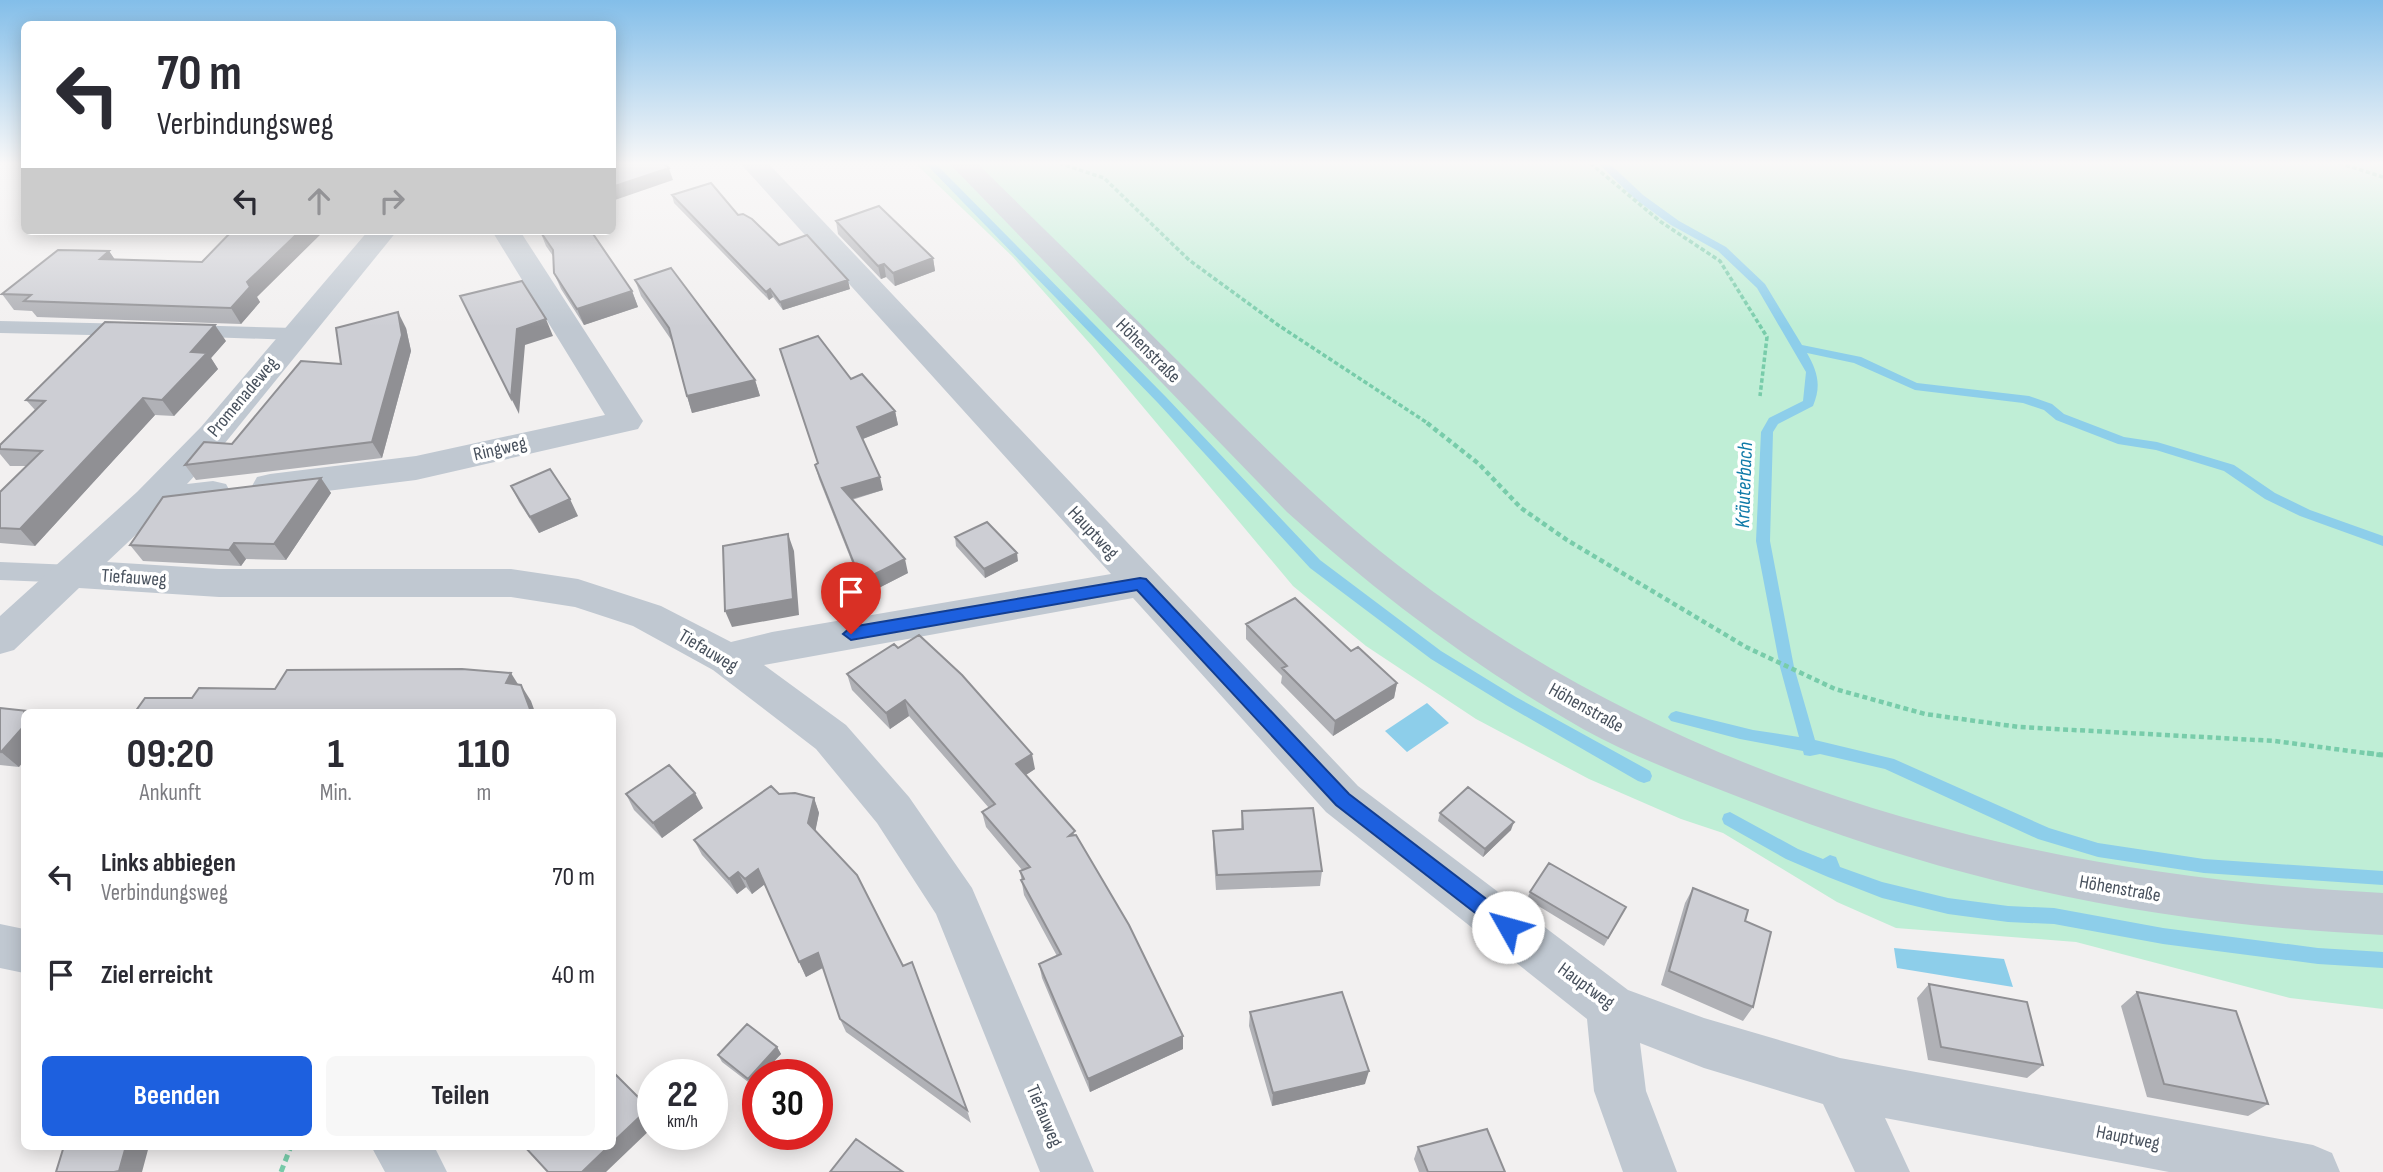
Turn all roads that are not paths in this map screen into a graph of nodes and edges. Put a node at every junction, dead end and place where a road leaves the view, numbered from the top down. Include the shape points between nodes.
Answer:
1 (803, 218) edge
2 (1016, 218) edge
3 (380, 235) edge
4 (509, 235) edge
5 (0, 327) edge
6 (295, 334) junction
7 (150, 501) junction
8 (0, 571) edge
9 (73, 574) junction
10 (1140, 583) junction
11 (0, 639) edge
12 (727, 659) junction
13 (2383, 914) edge
14 (0, 946) edge
15 (21, 950) edge
16 (1611, 1007) junction
17 (1840, 1084) junction
18 (401, 1150) edge
19 (420, 1172) edge
20 (1067, 1172) edge
21 (1650, 1172) edge
22 (1883, 1172) edge
23 (2313, 1172) edge

1 - 10 street, Hauptweg
2 - 13 street, Höhenstraße via 1346,545 1461,630 1601,719 1811,809 1943,850 2162,897 2306,912
3 - 6 street, Promenadeweg
4 - 7 street, Ringweg via 626,421 416,468
5 - 6 lane
6 - 7 street, Promenadeweg via 213,435
7 - 9 street, Promenadeweg
8 - 9 lane
9 - 11 street, Promenadeweg
9 - 12 street, Tiefauweg via 219,583 512,583 578,593 647,616
10 - 12 street via 772,647
10 - 16 street, Hauptweg via 1342,799
12 - 20 street, Tiefauweg via 831,737 893,810 948,892
14 - 15 street
16 - 17 street, Hauptweg via 1704,1043
16 - 21 street via 1620,1091
17 - 22 street
17 - 23 street, Hauptweg
18 - 19 street

